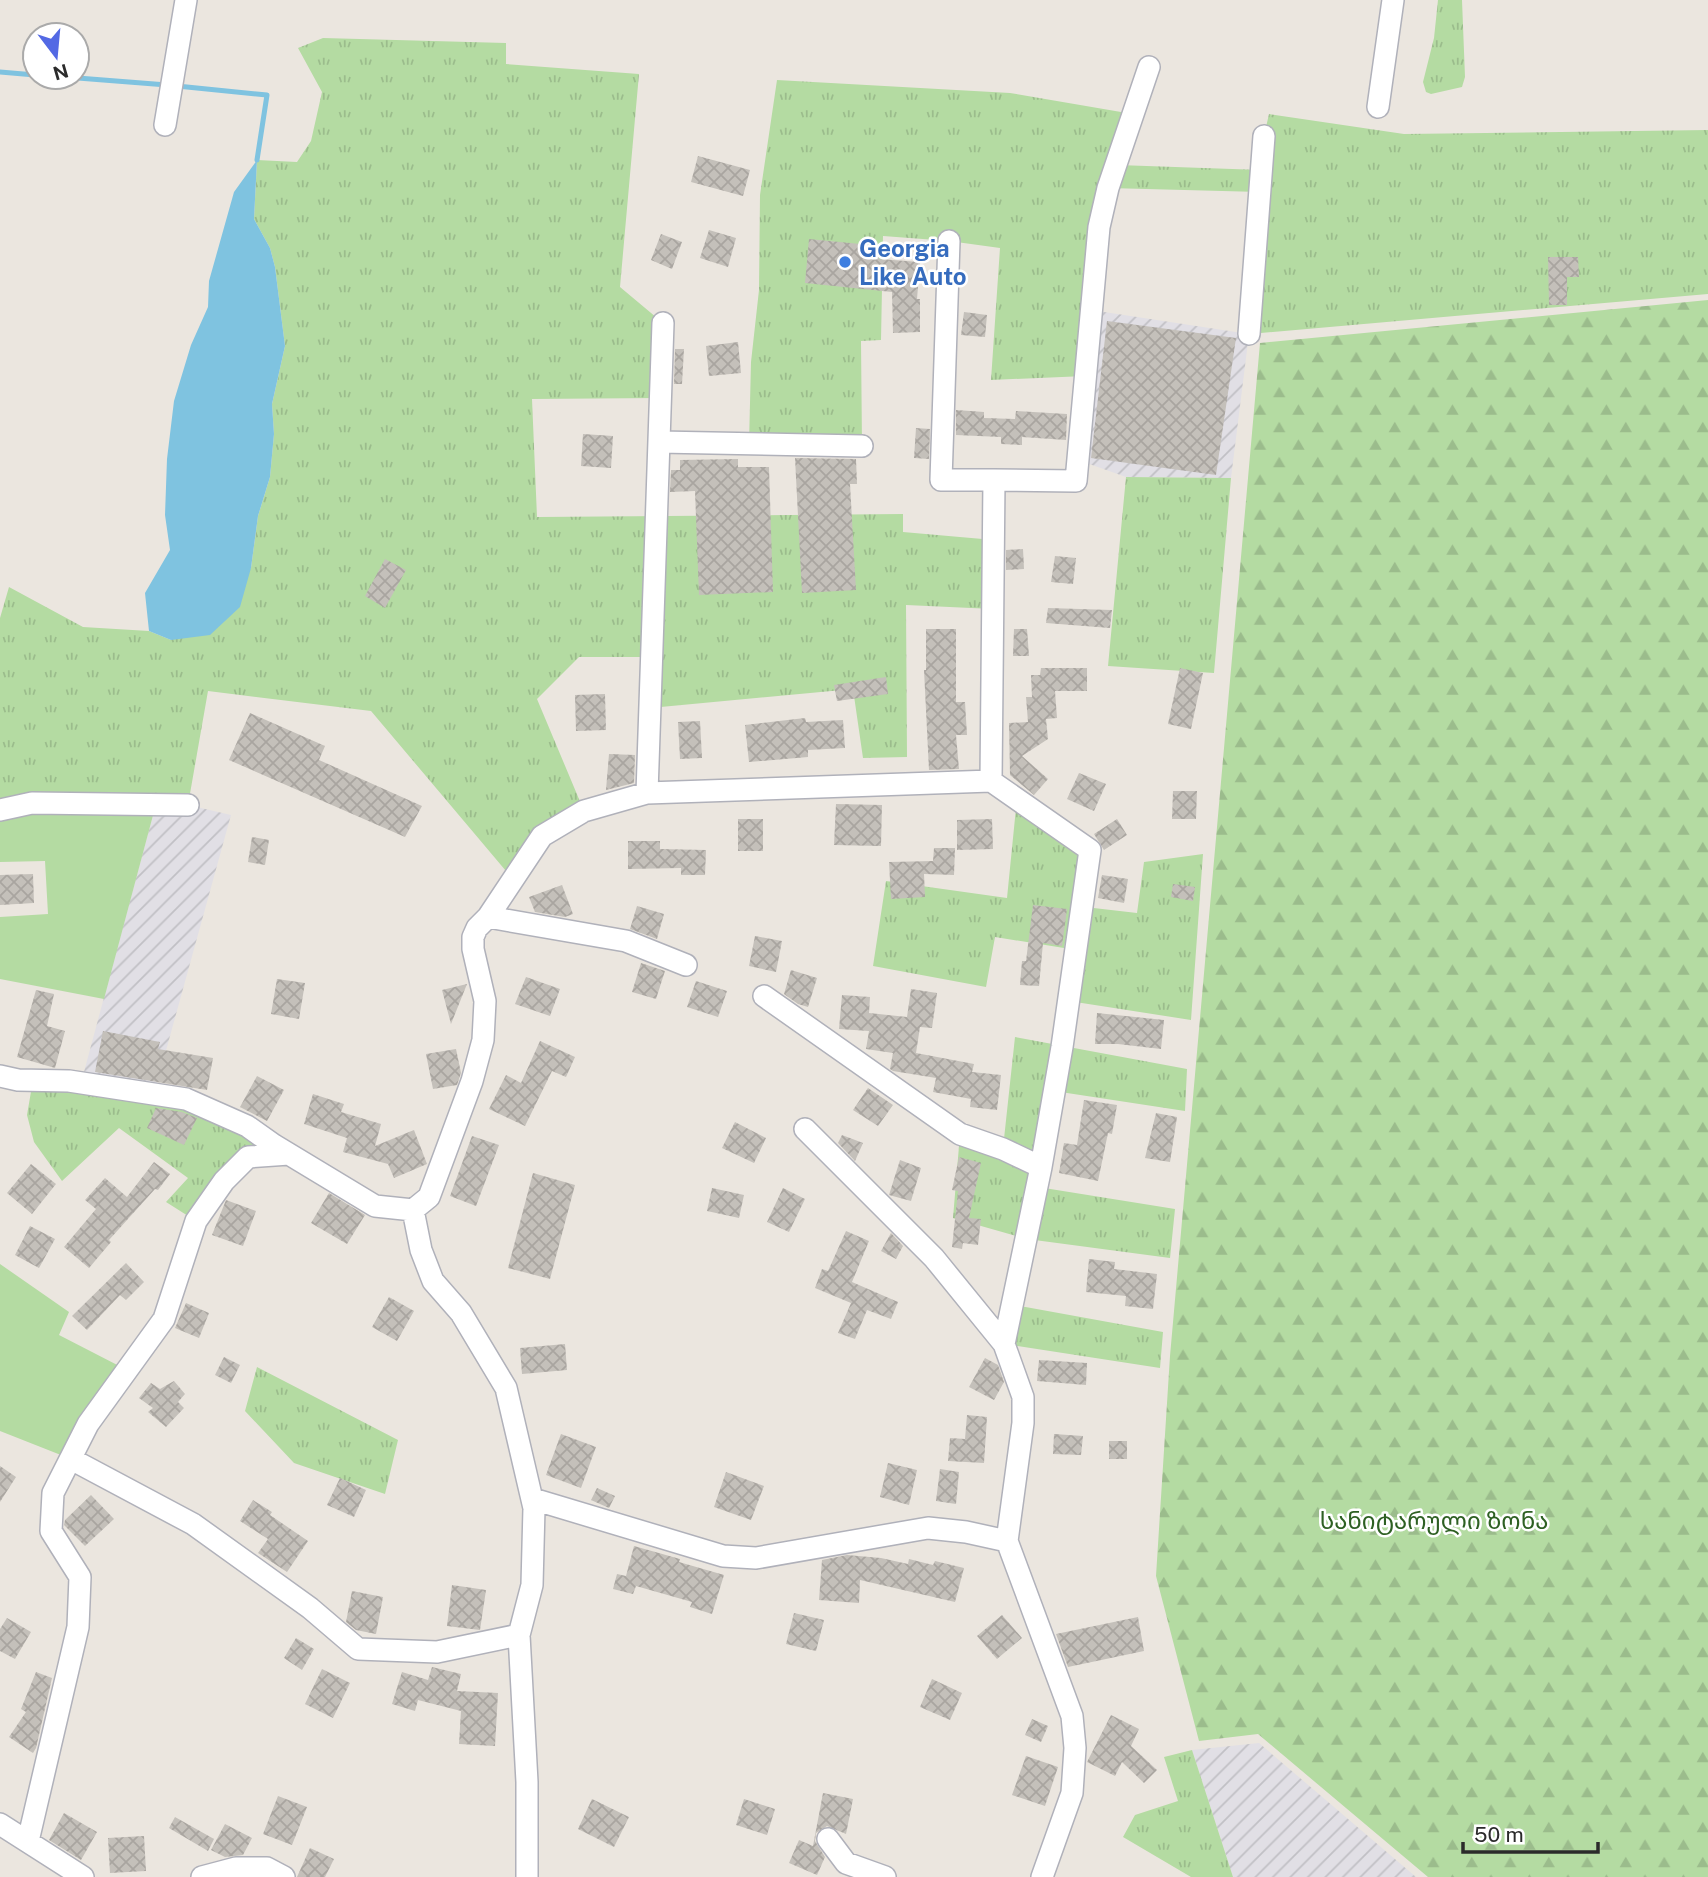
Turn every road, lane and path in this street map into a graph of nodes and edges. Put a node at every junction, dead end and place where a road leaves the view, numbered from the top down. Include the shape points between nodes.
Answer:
1 (186, 0) edge
2 (1393, 0) edge
3 (1149, 67) dead end
4 (1378, 107) dead end
5 (165, 125) dead end
6 (1264, 136) dead end
7 (949, 241) dead end
8 (663, 323) dead end
9 (1249, 334) dead end
10 (659, 442) junction
11 (862, 446) dead end
12 (994, 481) junction
13 (991, 781) junction
14 (647, 793) junction
15 (188, 805) dead end
16 (0, 810) edge
17 (488, 917) junction
18 (686, 965) dead end
19 (764, 996) dead end
20 (0, 1076) edge
21 (805, 1129) dead end
22 (289, 1154) junction
23 (1041, 1167) junction
24 (413, 1210) junction
25 (1004, 1344) junction
26 (71, 1459) junction
27 (533, 1499) junction
28 (1007, 1541) junction
29 (519, 1636) junction
30 (0, 1824) edge
31 (828, 1839) dead end
32 (28, 1841) junction
33 (83, 1877) edge
34 (202, 1877) edge
35 (284, 1877) edge
36 (527, 1877) edge
37 (885, 1877) edge
38 (1042, 1877) edge

1 - 5 street
2 - 4 street
3 - 12 street via 1099,227 1076,481
6 - 9 street
7 - 12 street via 941,480
8 - 10 street
10 - 11 street
10 - 14 street
12 - 13 street
13 - 14 street
13 - 23 street via 1090,850
14 - 17 street via 584,811 542,836
15 - 16 street via 32,803
17 - 18 street via 626,941
17 - 24 street via 473,937 485,1001 483,1040 429,1197
19 - 23 street via 960,1135
20 - 22 street via 69,1081 186,1099 247,1126
21 - 25 street via 934,1258
22 - 24 street via 375,1206
22 - 26 street via 248,1157 224,1181 196,1221 164,1319 89,1424
23 - 25 street
24 - 27 street via 433,1281 461,1313 506,1388
25 - 28 street via 1023,1397
26 - 29 street via 193,1524 310,1608 358,1649 437,1652
26 - 32 street via 53,1493 51,1531 80,1577 78,1627
27 - 28 street via 723,1556 756,1558 928,1528
27 - 29 street via 532,1585
28 - 38 street via 1072,1716 1072,1793
29 - 36 street
30 - 32 street
31 - 37 street via 846,1863
32 - 33 street
34 - 35 street via 236,1868 267,1868

